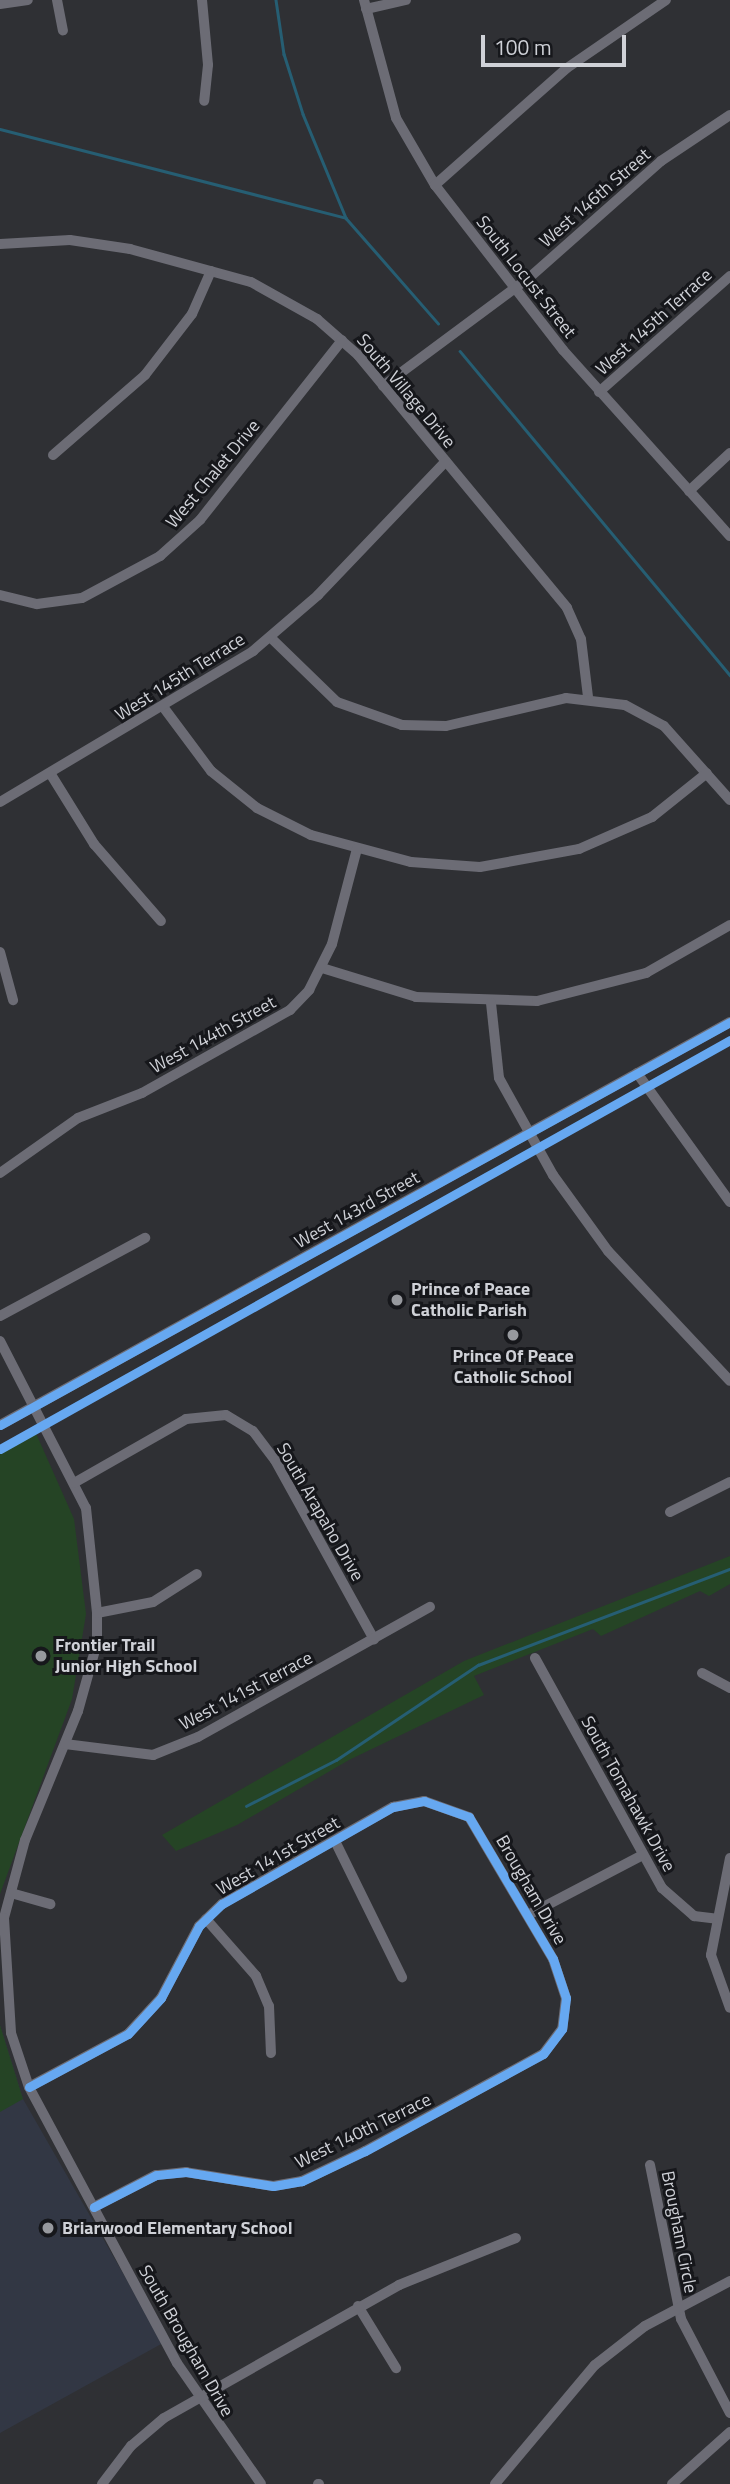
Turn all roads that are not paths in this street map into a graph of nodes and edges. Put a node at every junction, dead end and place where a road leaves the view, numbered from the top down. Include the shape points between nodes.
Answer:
1 (28, 0) edge
2 (57, 0) edge
3 (202, 0) edge
4 (406, 0) edge
5 (666, 0) edge
6 (0, 4) edge
7 (365, 5) edge
8 (63, 30) dead end
9 (204, 101) dead end
10 (730, 114) edge
11 (435, 186) junction
12 (0, 244) edge
13 (211, 271) junction
14 (730, 276) edge
15 (515, 288) junction
16 (342, 340) junction
17 (383, 386) junction
18 (599, 393) junction
19 (730, 453) edge
20 (53, 455) dead end
21 (446, 461) junction
22 (689, 491) junction
23 (730, 536) edge
24 (0, 595) edge
25 (270, 637) junction
26 (588, 697) junction
27 (164, 708) junction
28 (707, 773) junction
29 (50, 774) junction
30 (730, 800) edge
31 (0, 802) edge
32 (357, 849) junction
33 (161, 921) dead end
34 (730, 925) edge
35 (0, 952) edge
36 (322, 968) junction
37 (13, 1000) dead end
38 (491, 1003) junction
39 (730, 1022) edge
40 (637, 1073) junction
41 (528, 1133) junction
42 (0, 1173) edge
43 (730, 1202) edge
44 (145, 1238) dead end
45 (0, 1316) edge
46 (0, 1341) edge
47 (730, 1381) edge
48 (35, 1406) junction
49 (0, 1425) edge
50 (730, 1482) edge
51 (74, 1483) junction
52 (670, 1512) dead end
53 (197, 1574) dead end
54 (430, 1607) dead end
55 (97, 1613) junction
56 (374, 1639) junction
57 (536, 1658) dead end
58 (702, 1673) dead end
59 (730, 1688) edge
60 (65, 1744) junction
61 (406, 1805) joint
62 (335, 1841) junction
63 (643, 1855) junction
64 (730, 1858) edge
65 (11, 1893) junction
66 (50, 1903) dead end
67 (528, 1915) junction
68 (206, 1919) junction
69 (717, 1919) junction
70 (402, 1977) dead end
71 (730, 2008) edge
72 (271, 2053) dead end
73 (518, 2067) joint
74 (29, 2087) junction
75 (650, 2165) dead end
76 (94, 2207) junction
77 (516, 2238) dead end
78 (730, 2281) edge
79 (358, 2306) junction
80 (677, 2306) junction
81 (396, 2368) dead end
82 (200, 2399) junction
83 (730, 2413) edge
84 (730, 2432) edge
85 (102, 2484) edge
86 (261, 2484) edge
87 (495, 2484) edge
88 (672, 2484) edge

1 - 6 street
2 - 8 street
3 - 9 street via 208,83
4 - 7 street
5 - 11 street via 567,68
7 - 11 street, South Locust Street via 396,118
10 - 15 street, West 146th Street via 628,186
11 - 15 street, South Locust Street
12 - 13 street, South Village Drive via 102,243
13 - 16 street, South Village Drive via 285,298
13 - 20 street via 192,314 145,375
14 - 18 street, West 145th Terrace
15 - 17 street, West 146th Street
15 - 18 street, South Locust Street
16 - 17 street, South Village Drive
16 - 24 street, West Chalet Drive via 200,520 160,556 82,598 37,604
17 - 21 street, South Village Drive
18 - 22 street, South Locust Street
19 - 22 street
21 - 25 street, West 145th Terrace
21 - 26 street, South Village Drive via 567,608 581,639
22 - 23 street, South Locust Street
25 - 26 street via 337,702 402,725 446,726
25 - 27 street, West 145th Terrace
26 - 28 street via 647,715
27 - 29 street, West 145th Terrace
27 - 32 street via 211,771 241,797 283,823
28 - 30 street
28 - 32 street via 652,817 547,858 448,866
29 - 31 street, West 145th Terrace
29 - 33 street via 94,844
32 - 36 street, West 144th Street
34 - 38 street via 675,960 616,984 552,999
35 - 37 street
36 - 38 street via 416,997
36 - 42 street, West 144th Street via 303,997 276,1020 142,1093 78,1118
38 - 41 street via 494,1063
39 - 40 street, West 143rd Street
40 - 41 street, West 143rd Street
40 - 43 street
41 - 47 street via 608,1251
41 - 48 street, West 143rd Street
44 - 45 street
46 - 48 street, South Brougham Drive
48 - 49 street, West 143rd Street
48 - 51 street, South Brougham Drive
50 - 52 street
51 - 55 street, South Brougham Drive via 86,1508
51 - 56 street, South Arapaho Drive via 186,1419 226,1415 253,1431 275,1460
53 - 55 street via 131,1609
54 - 56 street, West 141st Terrace
55 - 60 street, South Brougham Drive via 97,1643
56 - 60 street, West 141st Terrace via 198,1737 153,1755
57 - 63 street, South Tomahawk Drive
58 - 59 street
60 - 65 street, South Brougham Drive via 24,1840
61 - 62 street, West 141st Street
61 - 67 street, Brougham Drive via 436,1804 469,1817
62 - 68 street, West 141st Street
62 - 70 street
63 - 67 street
63 - 69 street, South Tomahawk Drive via 676,1903 694,1916
64 - 69 street
65 - 66 street
65 - 74 street, South Brougham Drive via 4,1984
67 - 73 street, Brougham Drive via 566,1998 562,2029 543,2054
68 - 72 street via 256,1976 269,2006
68 - 74 street, West 141st Street via 161,1998 128,2034
69 - 71 street via 713,1966
73 - 76 street, West 140th Terrace via 302,2181 273,2186 186,2172 156,2175
74 - 76 street, South Brougham Drive
75 - 80 street, Brougham Circle
76 - 82 street, South Brougham Drive
77 - 79 street
78 - 80 street
79 - 81 street
79 - 82 street
80 - 83 street
80 - 87 street via 628,2338 568,2391
82 - 85 street via 144,2433
82 - 86 street, South Brougham Drive
84 - 88 street

